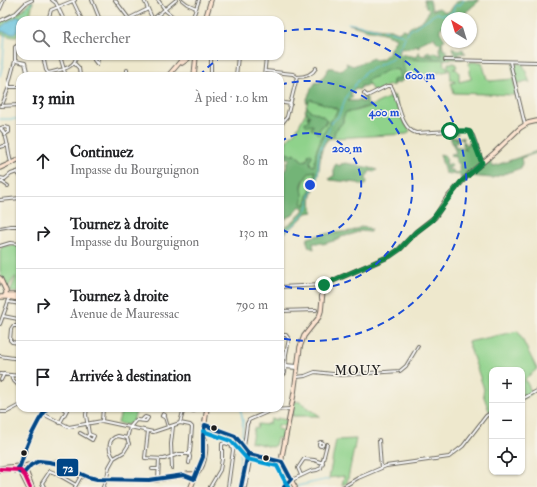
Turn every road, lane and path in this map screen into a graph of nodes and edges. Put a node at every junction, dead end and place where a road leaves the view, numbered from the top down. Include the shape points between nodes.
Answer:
1 (4, 0) edge
2 (32, 0) edge
3 (52, 0) edge
4 (74, 0) edge
5 (92, 0) edge
6 (115, 0) edge
7 (144, 0) edge
8 (158, 0) edge
9 (176, 0) edge
10 (182, 0) edge
11 (199, 0) edge
12 (211, 0) edge
13 (0, 2) edge
14 (1, 5) junction
15 (58, 7) junction
16 (196, 8) junction
17 (0, 9) edge
18 (148, 9) junction
19 (165, 9) junction
20 (0, 16) edge
21 (49, 16) edge
22 (62, 16) edge
23 (80, 16) edge
24 (98, 16) edge
25 (128, 16) edge
26 (135, 16) edge
27 (152, 16) edge
28 (157, 16) edge
29 (173, 16) edge
30 (193, 16) edge
31 (206, 16) edge
32 (1, 21) edge
33 (16, 47) edge
34 (16, 60) edge
35 (44, 60) edge
36 (61, 60) edge
37 (75, 60) edge
38 (185, 60) edge
39 (191, 60) edge
40 (195, 60) edge
41 (211, 60) edge
42 (238, 60) edge
43 (266, 60) edge
44 (445, 60) dead end
45 (16, 61) joint
46 (510, 62) junction
47 (537, 62) edge
48 (74, 63) junction
49 (64, 68) junction
50 (316, 68) dead end
51 (265, 71) joint
52 (27, 72) edge
53 (47, 72) edge
54 (53, 72) edge
55 (66, 72) edge
56 (80, 72) edge
57 (172, 72) edge
58 (193, 72) edge
59 (194, 72) edge
60 (211, 72) edge
61 (236, 72) edge
62 (274, 72) edge
63 (284, 73) edge
64 (297, 77) junction
65 (16, 86) edge
66 (9, 87) junction
67 (364, 94) dead end
68 (284, 103) edge
69 (291, 104) junction
70 (1, 105) edge
71 (16, 105) edge
72 (284, 121) edge
73 (537, 121) edge
74 (525, 125) junction
75 (1, 128) edge
76 (4, 135) junction
77 (8, 145) junction
78 (0, 147) edge
79 (16, 161) edge
80 (482, 163) junction
81 (10, 164) junction
82 (0, 168) edge
83 (16, 173) edge
84 (0, 178) edge
85 (5, 179) junction
86 (1, 183) edge
87 (8, 186) dead end
88 (16, 198) edge
89 (0, 200) edge
90 (16, 226) edge
91 (0, 228) edge
92 (16, 244) edge
93 (0, 246) edge
94 (0, 278) edge
95 (323, 286) junction
96 (284, 287) edge
97 (16, 295) edge
98 (0, 296) edge
99 (8, 296) junction
100 (16, 298) edge
101 (9, 302) junction
102 (16, 303) edge
103 (316, 310) dead end
104 (284, 311) edge
105 (3, 316) junction
106 (16, 319) edge
107 (0, 324) edge
108 (16, 326) edge
109 (284, 335) edge
110 (16, 342) edge
111 (418, 346) dead end
112 (0, 356) edge
113 (16, 358) edge
114 (285, 366) junction
115 (297, 367) junction
116 (0, 374) edge
117 (4, 374) junction
118 (284, 374) edge
119 (10, 375) junction
120 (16, 376) edge
121 (297, 377) junction
122 (1, 380) edge
123 (16, 384) edge
124 (537, 391) edge
125 (525, 397) edge
126 (16, 408) edge
127 (284, 409) edge
128 (291, 409) junction
129 (0, 412) edge
130 (66, 412) edge
131 (86, 412) edge
132 (103, 412) edge
133 (183, 412) edge
134 (206, 412) edge
135 (268, 412) edge
136 (43, 414) joint
137 (489, 414) edge
138 (164, 417) dead end
139 (142, 420) dead end
140 (102, 421) junction
141 (180, 422) junction
142 (60, 423) junction
143 (88, 424) junction
144 (173, 425) junction
145 (204, 425) junction
146 (168, 426) junction
147 (130, 428) junction
148 (148, 431) junction
149 (80, 433) dead end
150 (89, 434) junction
151 (87, 437) junction
152 (127, 438) junction
153 (379, 440) dead end
154 (234, 442) dead end
155 (317, 443) dead end
156 (327, 444) dead end
157 (231, 445) junction
158 (244, 448) junction
159 (327, 448) junction
160 (189, 453) junction
161 (248, 453) junction
162 (251, 455) junction
163 (172, 457) junction
164 (114, 458) junction
165 (159, 459) junction
166 (282, 461) junction
167 (188, 463) dead end
168 (323, 463) junction
169 (23, 467) junction
170 (172, 468) dead end
171 (381, 468) junction
172 (0, 469) edge
173 (152, 469) dead end
174 (158, 469) junction
175 (20, 472) junction
176 (198, 473) junction
177 (81, 475) junction
178 (187, 475) junction
179 (301, 475) junction
180 (107, 479) junction
181 (194, 479) junction
182 (158, 480) junction
183 (291, 480) junction
184 (76, 486) edge
185 (28, 487) edge
186 (32, 487) edge
187 (44, 487) edge
188 (103, 487) edge
189 (192, 487) edge
190 (210, 487) edge
191 (228, 487) edge
192 (241, 487) edge
193 (245, 487) edge
194 (284, 487) edge
195 (295, 487) edge
196 (343, 487) edge

1 - 14 street
2 - 32 street
3 - 15 street
4 - 15 street
4 - 23 street
5 - 24 street
6 - 25 street
7 - 18 street
8 - 19 street
9 - 19 street
10 - 16 street
11 - 16 street
12 - 31 street
13 - 14 street
14 - 17 street
15 - 21 street via 51,10
15 - 22 street
16 - 30 street
18 - 26 street
18 - 27 street
19 - 28 street
19 - 29 street
20 - 32 street
33 - 34 street
35 - 53 street
36 - 49 street
37 - 48 street
38 - 57 street
39 - 58 street
40 - 59 street
41 - 60 street
42 - 61 street
43 - 51 street
44 - 46 street
45 - 52 street via 25,63
45 - 66 street
46 - 47 street
46 - 74 street
48 - 49 street
48 - 56 street
49 - 54 street
49 - 55 street
50 - 64 street via 306,76
51 - 62 street
63 - 64 street
64 - 69 street
65 - 66 street
66 - 70 street
67 - 80 street via 367,96 391,86 403,119 411,131 416,133 469,131
68 - 69 street
69 - 72 street
70 - 71 street
73 - 74 street
74 - 80 street
75 - 76 street
75 - 76 street via 9,128 9,132
76 - 77 street
77 - 78 street
77 - 81 street
79 - 81 street
80 - 95 street via 461,182 432,220 400,249
81 - 82 street
83 - 85 street
84 - 85 street
85 - 86 street
86 - 87 street
88 - 89 street
90 - 91 street
92 - 93 street
94 - 99 street
95 - 96 street
95 - 115 street via 320,315 302,340
97 - 99 street
98 - 99 street
99 - 100 street
99 - 101 street
101 - 102 street
101 - 105 street
103 - 104 street
105 - 106 street
105 - 107 street
108 - 110 street via 11,329 10,340
109 - 114 street via 289,337
111 - 121 street via 402,370 341,375 315,372
112 - 113 street
114 - 115 street
114 - 118 street
115 - 121 street
116 - 117 street
117 - 119 street
117 - 122 street
119 - 120 street
119 - 123 street
121 - 128 street
124 - 125 street
126 - 129 street
127 - 128 street
128 - 166 street
130 - 142 street
131 - 143 street
132 - 140 street
133 - 141 street
134 - 145 street
135 - 158 street via 248,421
136 - 142 street
136 - 169 street via 32,432 22,459
137 - 171 street via 463,446 449,457
138 - 146 street
139 - 147 street via 136,420
140 - 143 street
140 - 147 street
141 - 144 street
141 - 160 street via 192,427
142 - 143 street via 69,427
143 - 150 street
144 - 146 street
144 - 163 street
145 - 158 street via 235,436
145 - 176 street via 203,456
146 - 148 street via 153,432
147 - 148 street
147 - 152 street
148 - 165 street via 145,457
149 - 151 street
150 - 151 street
150 - 151 street via 94,436 92,440
152 - 164 street via 128,447
152 - 164 street via 117,436 110,441 110,450
153 - 171 street
154 - 157 street
155 - 159 street
156 - 159 street
157 - 190 street via 222,444 220,470
157 - 191 street via 233,450
158 - 161 street
159 - 168 street
160 - 163 street
160 - 167 street
161 - 162 street
161 - 192 street
162 - 166 street
162 - 193 street
163 - 165 street
163 - 170 street
164 - 180 street
165 - 174 street
166 - 183 street
168 - 179 street via 320,469
168 - 179 street via 304,459 298,468
169 - 172 street
169 - 175 street
169 - 175 street via 18,469
169 - 177 street via 46,461 57,463
169 - 186 street
171 - 196 street
172 - 175 street
173 - 174 street
174 - 182 street
175 - 185 street
176 - 178 street
176 - 181 street
177 - 180 street
177 - 184 street
178 - 181 street
178 - 182 street
179 - 183 street
180 - 182 street
180 - 188 street
181 - 189 street
183 - 194 street
183 - 195 street
184 - 187 street via 50,471 42,483

